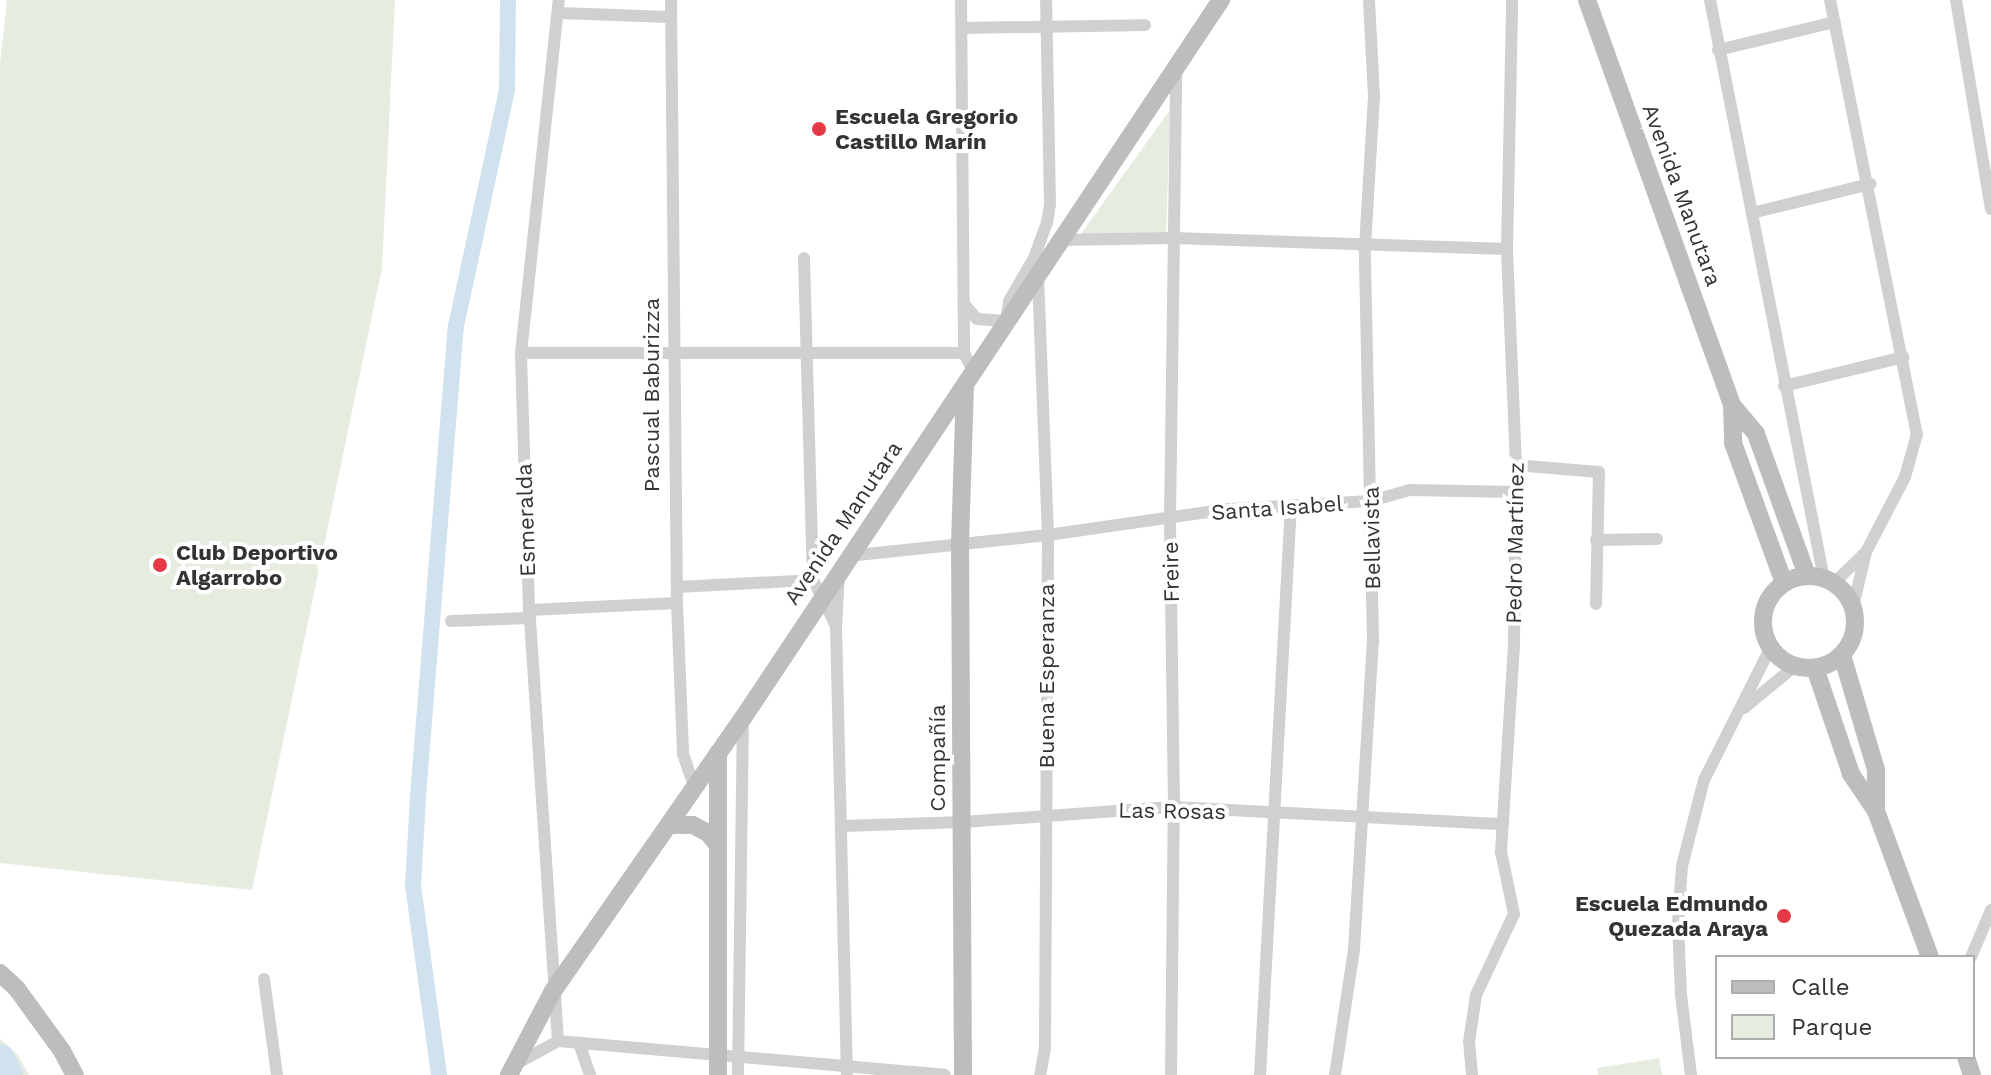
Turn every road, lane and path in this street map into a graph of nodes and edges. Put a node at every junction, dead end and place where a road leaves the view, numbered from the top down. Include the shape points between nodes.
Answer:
1 (671, 0) edge
2 (961, 0) edge
3 (1046, 0) edge
4 (1221, 0) edge
5 (1369, 0) edge
6 (1512, 0) edge
7 (1587, 0) edge
8 (1710, 0) edge
9 (1830, 0) edge
10 (1956, 0) edge
11 (559, 6) edge
12 (670, 17) junction
13 (1835, 22) junction
14 (1145, 25) dead end
15 (962, 28) junction
16 (1046, 29) junction
17 (1718, 50) junction
18 (1176, 68) junction
19 (1870, 184) junction
20 (1991, 209) edge
21 (1752, 213) junction
22 (1174, 238) junction
23 (1059, 240) junction
24 (1365, 247) junction
25 (1507, 249) junction
26 (804, 258) dead end
27 (1038, 276) junction
28 (964, 304) junction
29 (1006, 321) junction
30 (521, 353) junction
31 (964, 353) junction
32 (677, 354) junction
33 (806, 355) junction
34 (1904, 357) junction
35 (969, 380) junction
36 (1784, 386) junction
37 (1732, 405) junction
38 (939, 424) junction
39 (964, 440) junction
40 (1516, 465) junction
41 (1515, 492) junction
42 (1371, 501) junction
43 (1291, 505) junction
44 (1170, 519) junction
45 (1048, 535) junction
46 (1657, 539) dead end
47 (1596, 540) junction
48 (960, 544) junction
49 (1866, 552) junction
50 (844, 564) junction
51 (1822, 579) junction
52 (1784, 583) junction
53 (677, 587) junction
54 (818, 587) junction
55 (677, 603) junction
56 (1596, 604) dead end
57 (1853, 607) junction
58 (529, 614) junction
59 (451, 621) dead end
60 (836, 627) junction
61 (1771, 647) junction
62 (1842, 655) junction
63 (1795, 666) junction
64 (1815, 668) junction
65 (1738, 712) junction
66 (743, 718) junction
67 (718, 753) junction
68 (695, 788) junction
69 (1174, 807) junction
70 (1876, 811) junction
71 (1047, 814) junction
72 (1275, 815) junction
73 (1360, 818) junction
74 (963, 822) junction
75 (1503, 824) junction
76 (669, 825) junction
77 (842, 826) junction
78 (718, 845) junction
79 (1991, 910) edge
80 (1929, 955) edge
81 (1972, 955) edge
82 (0, 973) edge
83 (264, 979) dead end
84 (553, 991) junction
85 (558, 1041) junction
86 (579, 1043) junction
87 (718, 1055) junction
88 (738, 1055) junction
89 (511, 1070) edge
90 (847, 1070) edge
91 (75, 1075) edge
92 (277, 1075) edge
93 (590, 1075) edge
94 (718, 1075) edge
95 (738, 1075) edge
96 (945, 1075) edge
97 (963, 1075) edge
98 (1040, 1075) edge
99 (1171, 1075) edge
100 (1260, 1075) edge
101 (1335, 1075) edge
102 (1472, 1075) edge
103 (1691, 1075) edge

1 - 12 street, Pascual Baburizza
2 - 15 street, Compañía
3 - 16 street
4 - 18 main road, Avenida Manutara
5 - 24 street, Bellavista via 1374,96
6 - 25 street, Pedro Martínez
7 - 37 main road, Avenida Manutara
8 - 17 street
9 - 13 street
10 - 20 street
11 - 12 street
11 - 30 street, Esmeralda
12 - 32 street, Pascual Baburizza
13 - 17 street
13 - 19 street
14 - 16 street
15 - 16 street
15 - 28 street, Compañía
16 - 29 street via 1050,204 1042,242 1009,301
17 - 21 street
18 - 22 street, Freire
18 - 23 main road, Avenida Manutara
19 - 21 street
19 - 34 street
21 - 36 street
22 - 23 street
22 - 24 street
22 - 44 street, Freire
23 - 27 main road, Avenida Manutara
24 - 25 street
24 - 42 street, Bellavista
25 - 40 street, Pedro Martínez
26 - 33 street
27 - 29 main road, Avenida Manutara
27 - 45 street, Buena Esperanza
28 - 29 street via 977,319
28 - 31 street, Compañía
29 - 35 main road, Avenida Manutara
30 - 32 street
30 - 58 street, Esmeralda
31 - 33 street
31 - 35 street, Compañía
32 - 33 street
32 - 53 street, Pascual Baburizza
33 - 54 street
34 - 36 street
34 - 49 street via 1917,434 1905,477
35 - 38 main road, Avenida Manutara
35 - 39 main road, Compañía
36 - 51 street
37 - 51 main road, Avenida Manutara via 1756,434
37 - 52 main road, Avenida Manutara via 1733,443
38 - 39 main road via 953,427
38 - 50 main road, Avenida Manutara
39 - 48 main road, Compañía
40 - 41 street, Pedro Martínez
40 - 47 street via 1599,472
41 - 42 street, Santa Isabel via 1410,490
41 - 75 street, Pedro Martínez via 1514,645
42 - 43 street, Santa Isabel
42 - 73 street, Bellavista via 1370,738
43 - 44 street, Santa Isabel
43 - 72 street
44 - 45 street, Santa Isabel
44 - 69 street, Freire
45 - 48 street, Santa Isabel
45 - 71 street, Buena Esperanza
46 - 47 street
47 - 56 street
48 - 50 street, Santa Isabel
48 - 74 main road, Compañía
49 - 51 street
49 - 57 street
50 - 54 main road, Avenida Manutara
50 - 60 street
51 - 52 main road
51 - 57 main road
52 - 61 main road via 1766,607 1764,627
53 - 54 street
53 - 55 street, Pascual Baburizza
54 - 60 street
54 - 66 main road, Avenida Manutara
55 - 58 street
55 - 68 street, Pascual Baburizza via 683,754
57 - 62 main road via 1853,637
58 - 59 street
58 - 84 street, Esmeralda
60 - 77 street
61 - 63 main road
61 - 65 street
62 - 64 main road
62 - 70 main road via 1876,770
63 - 64 main road
63 - 65 street
64 - 70 main road via 1851,774
65 - 103 street via 1704,780 1682,866 1681,995
66 - 67 main road, Avenida Manutara
66 - 88 street
67 - 68 main road, Avenida Manutara
67 - 78 main road
68 - 76 main road, Avenida Manutara
69 - 71 street, Las Rosas
69 - 72 street, Las Rosas
69 - 99 street, Freire
70 - 80 main road
71 - 74 street, Las Rosas
71 - 98 street, Buena Esperanza via 1045,1048
72 - 73 street, Las Rosas
72 - 100 street
73 - 75 street, Las Rosas
73 - 101 street, Bellavista via 1354,950
74 - 77 street, Las Rosas
74 - 97 main road, Compañía
75 - 102 street, Pedro Martínez via 1501,852 1514,914 1476,995 1469,1042
76 - 78 main road via 693,825
76 - 84 main road, Avenida Manutara
77 - 90 street
78 - 87 main road
79 - 81 street
82 - 91 main road via 17,989
83 - 92 street
84 - 85 street, Esmeralda
84 - 89 main road, Avenida Manutara
85 - 86 street
85 - 89 street
86 - 87 street
86 - 93 street
87 - 88 street
87 - 94 main road
88 - 90 street
88 - 95 street
90 - 96 street

